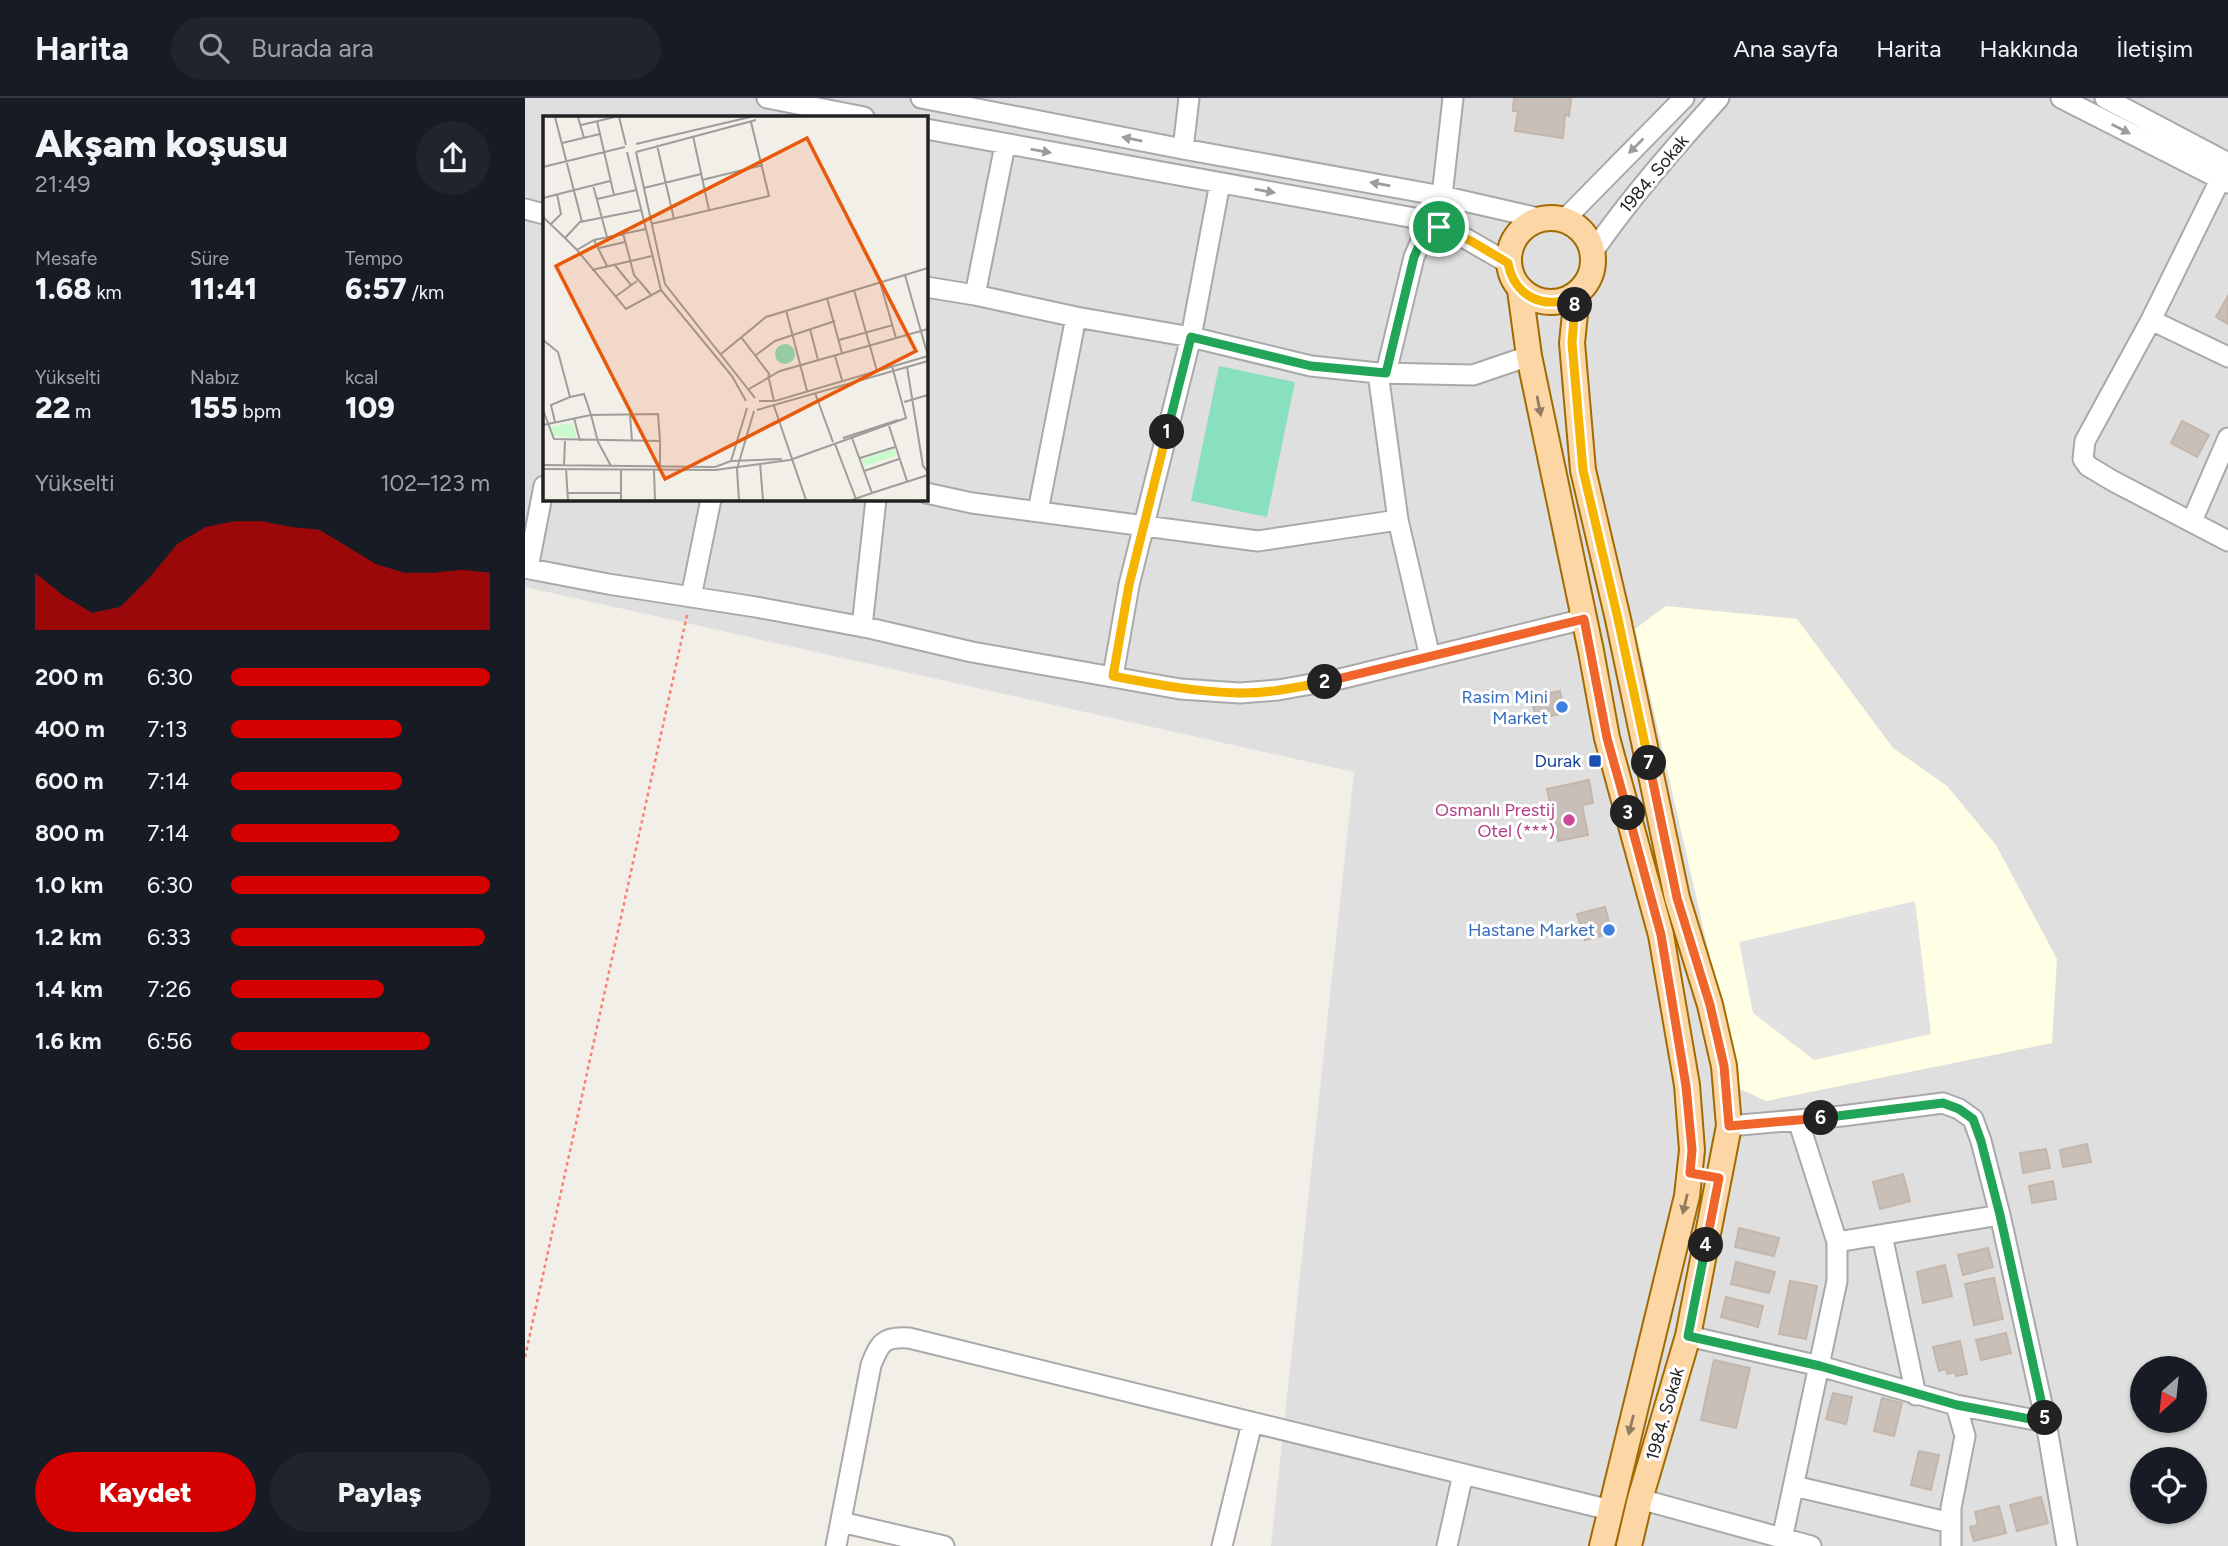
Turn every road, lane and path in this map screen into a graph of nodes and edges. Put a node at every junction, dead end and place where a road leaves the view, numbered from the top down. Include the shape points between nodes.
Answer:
1 (767, 98) edge
2 (921, 98) edge
3 (1189, 98) edge
4 (1453, 98) edge
5 (1684, 98) edge
6 (1719, 98) edge
7 (2060, 98) edge
8 (2105, 98) edge
9 (792, 106) edge
10 (857, 116) edge
11 (927, 129) edge
12 (1005, 145) junction
13 (1183, 149) junction
14 (2225, 175) edge
15 (1220, 183) junction
16 (1442, 195) junction
17 (525, 209) edge
18 (543, 214) edge
19 (1553, 219) junction
20 (1429, 223) junction
21 (1593, 253) junction
22 (1508, 263) junction
23 (1520, 290) junction
24 (927, 292) edge
25 (1577, 294) junction
26 (975, 295) junction
27 (1076, 317) junction
28 (2151, 320) junction
29 (1191, 337) junction
30 (1529, 356) junction
31 (2228, 356) edge
32 (1382, 373) junction
33 (2228, 438) edge
34 (543, 491) edge
35 (927, 493) edge
36 (711, 500) edge
37 (876, 500) edge
38 (1038, 511) junction
39 (1398, 520) junction
40 (2192, 521) junction
41 (1144, 525) junction
42 (2228, 541) edge
43 (527, 568) edge
44 (691, 597) junction
45 (1584, 619) junction
46 (862, 627) junction
47 (1430, 657) junction
48 (1113, 676) junction
49 (1798, 1120) junction
50 (1729, 1126) junction
51 (1690, 1173) junction
52 (1719, 1178) junction
53 (2000, 1215) junction
54 (1882, 1235) junction
55 (1837, 1242) junction
56 (1688, 1336) junction
57 (525, 1357) edge
58 (1820, 1366) junction
59 (1916, 1395) junction
60 (1957, 1405) junction
61 (2046, 1422) junction
62 (1252, 1423) junction
63 (1464, 1474) junction
64 (1794, 1486) junction
65 (1640, 1499) junction
66 (1610, 1510) junction
67 (841, 1522) junction
68 (1951, 1523) junction
69 (1782, 1539) junction
70 (836, 1546) edge
71 (944, 1546) edge
72 (1222, 1546) edge
73 (1447, 1546) edge
74 (1602, 1546) edge
75 (1629, 1546) edge
76 (1811, 1546) edge
77 (1951, 1546) edge
78 (2067, 1546) edge

1 - 9 street
13 -> 2 street
3 - 13 street
4 - 16 street
5 -> 19 street
6 - 21 street, 1984. Sokak via 1663,161
7 -> 14 street
8 - 14 street
9 - 10 street
11 - 12 street
12 -> 15 street
12 - 26 street
16 -> 13 street
14 - 28 street
15 -> 20 street
15 - 29 street
16 - 19 street
17 - 18 street
19 - 21 main road via 1581,231
19 - 22 main road via 1524,227 1517,234
20 - 22 street
20 - 32 street via 1414,257
21 - 25 main road via 1590,278
22 - 23 main road
23 - 25 main road via 1548,303
23 - 30 main road
24 - 26 street
25 - 50 main road, 1984. Sokak via 1572,343 1583,470 1677,898 1724,1066
26 - 27 street
27 - 29 street
27 - 38 street
28 - 31 street
28 - 40 street via 2085,441 2083,460 2113,481
29 - 32 street via 1311,366
29 - 41 street
30 - 32 street via 1473,375
30 -> 45 main road
32 - 39 street
33 - 40 street
34 - 43 street
35 - 38 street
36 - 44 street
37 - 46 street
38 - 41 street
39 - 41 street via 1258,541
39 - 47 street
40 - 42 street
41 - 48 street
43 - 44 street
44 - 46 street
44 - 57 path
45 - 47 street
45 - 51 main road via 1607,738 1661,935 1686,1086
46 - 48 street
47 - 48 street via 1340,679 1240,694
49 - 50 street
49 - 53 street via 1943,1103 1959,1109 1973,1119
49 - 55 street
50 - 52 main road, 1984. Sokak
51 - 52 main road
51 -> 66 main road
52 - 56 main road, 1984. Sokak
53 - 54 street
53 - 61 street
54 - 55 street
54 - 59 street
55 - 58 street via 1837,1281
56 - 58 street
56 - 65 main road, 1984. Sokak
58 - 59 street
58 - 64 street
59 - 60 street
60 - 61 street
60 - 68 street via 1965,1436
61 - 78 street
62 - 63 street
62 - 67 street via 892,1337 878,1349 871,1366
62 - 72 street
63 - 66 street
63 - 73 street
64 - 68 street
64 - 69 street
65 - 69 street
65 - 75 main road, 1984. Sokak
66 - 74 main road
67 - 70 street
67 - 71 street
68 - 77 street
69 - 76 street

